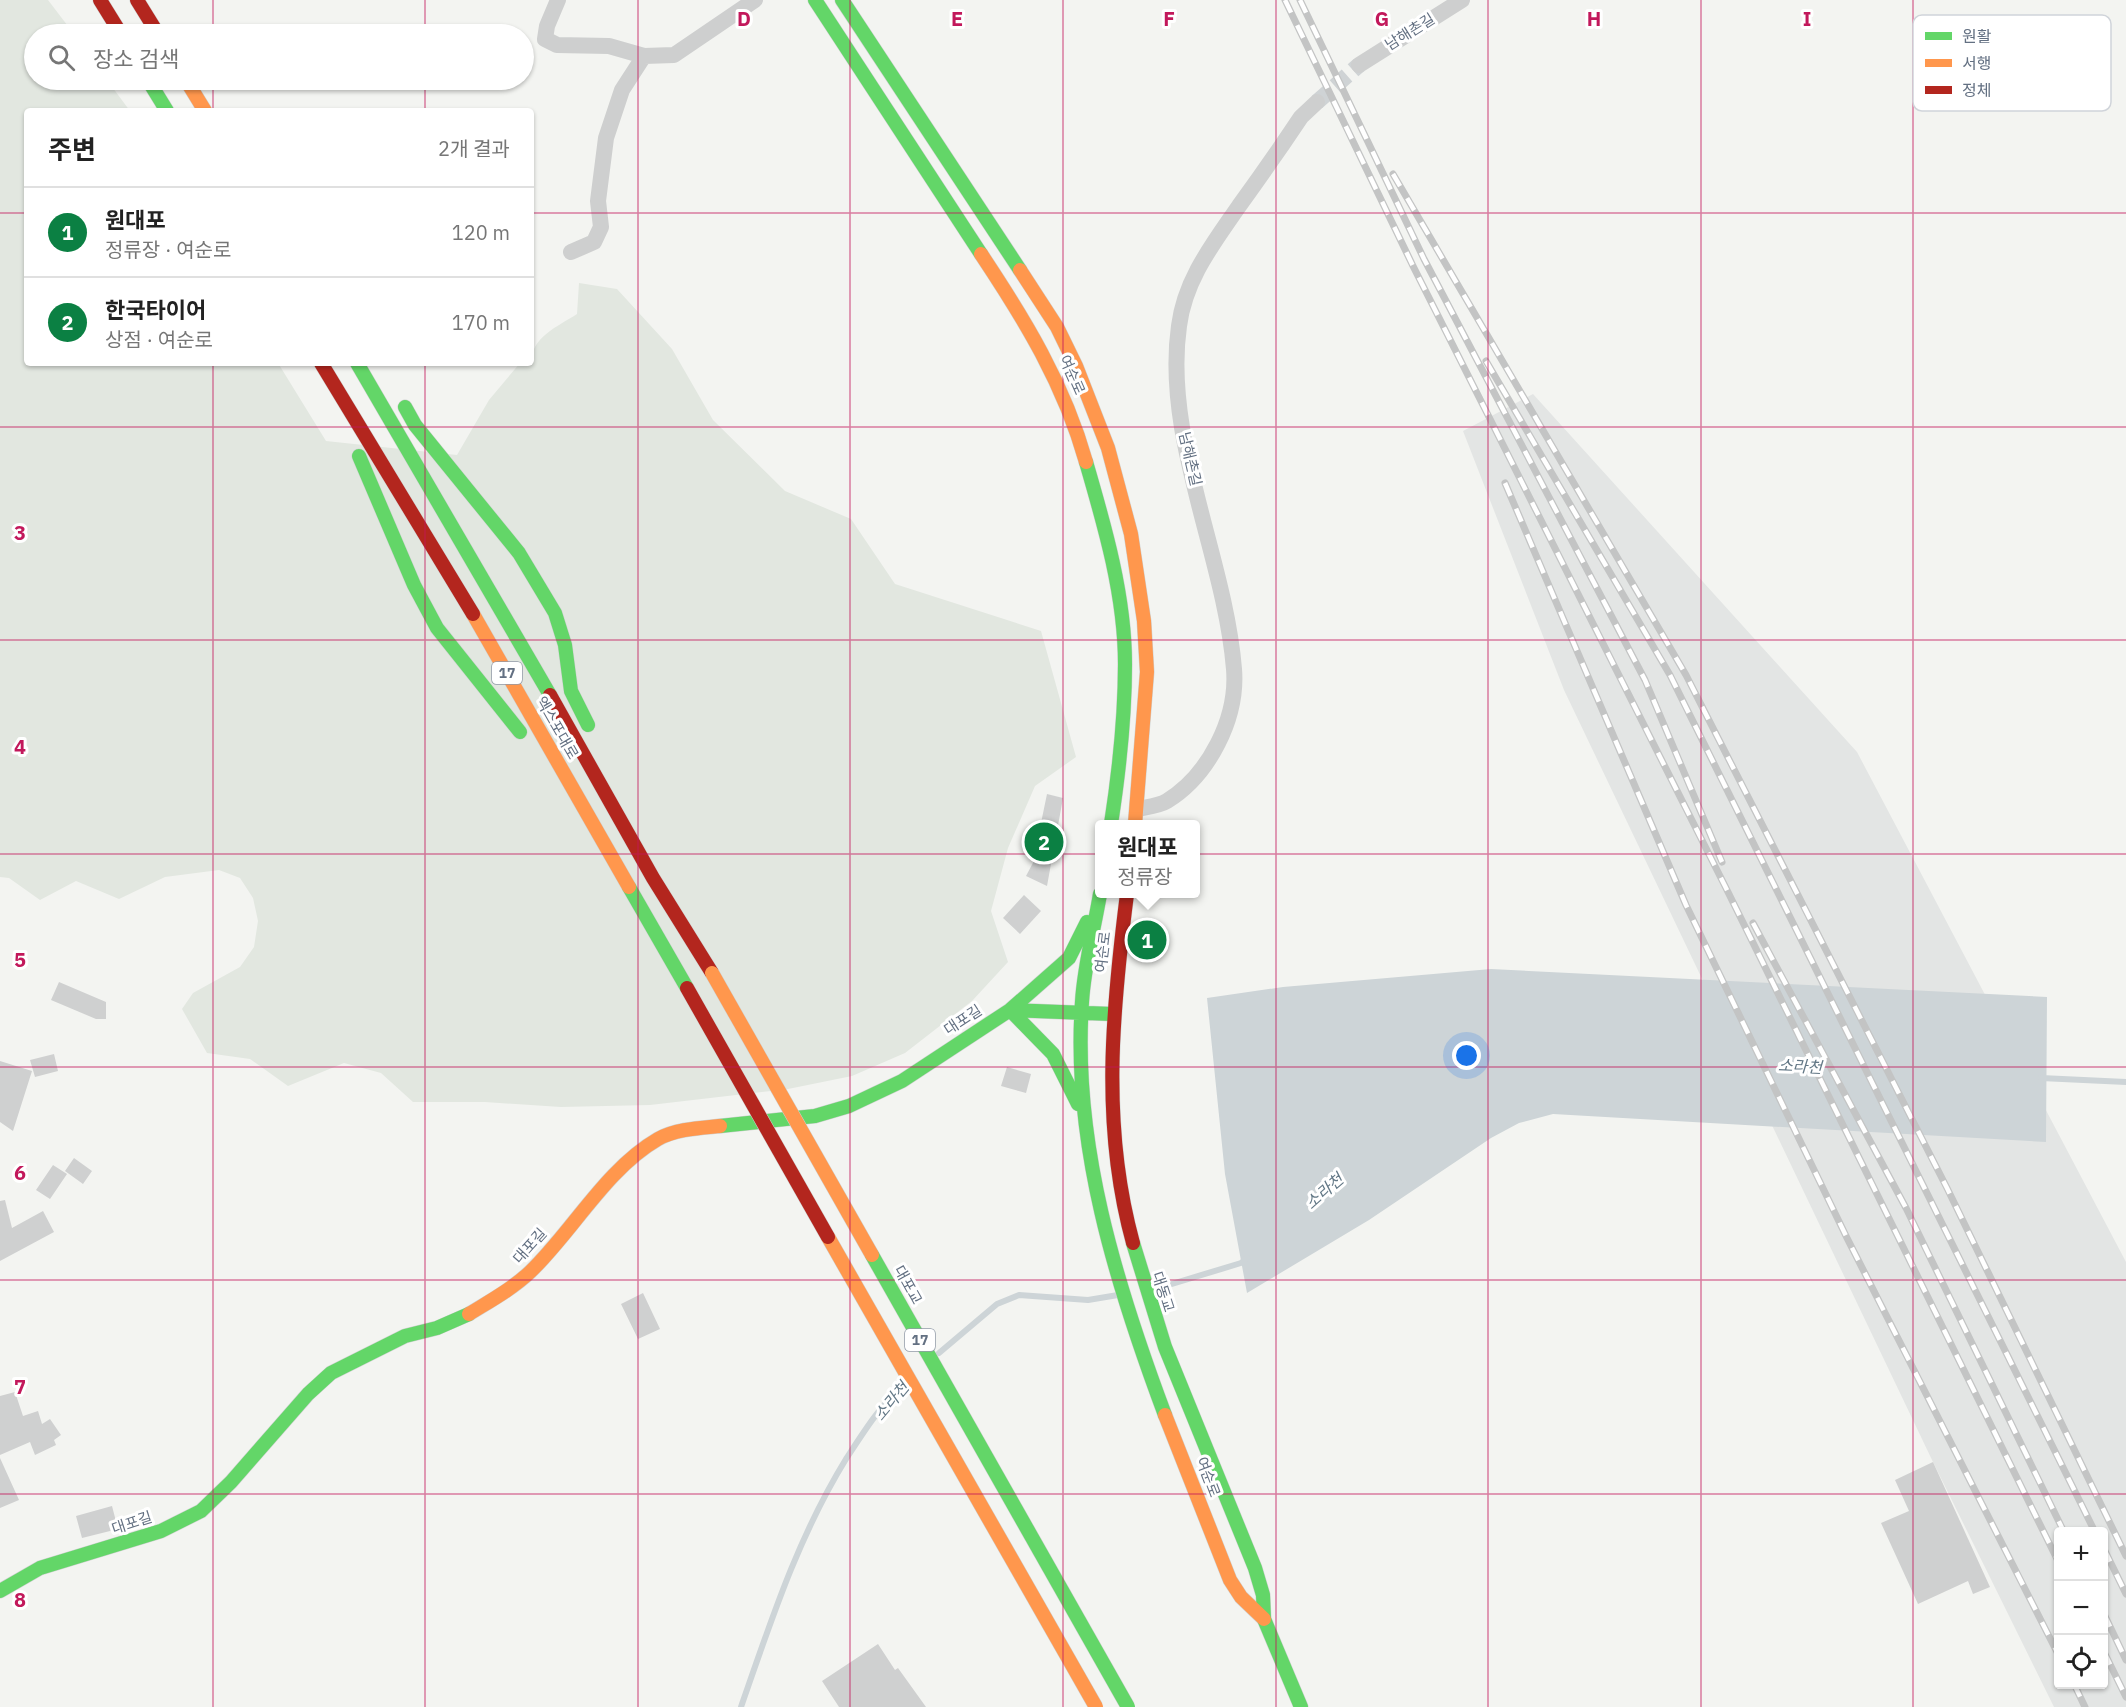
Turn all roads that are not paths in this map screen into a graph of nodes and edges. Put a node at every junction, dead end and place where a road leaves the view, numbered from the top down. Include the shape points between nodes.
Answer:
1 (98, 0) edge
2 (137, 0) edge
3 (558, 0) edge
4 (755, 0) edge
5 (815, 0) edge
6 (842, 0) edge
7 (1462, 0) edge
8 (109, 24) edge
9 (114, 24) edge
10 (152, 24) edge
11 (644, 56) junction
12 (1359, 65) tunnel mouth
13 (142, 90) edge
14 (154, 90) edge
15 (192, 90) edge
16 (1317, 102) tunnel mouth
17 (151, 108) edge
18 (165, 108) edge
19 (203, 108) edge
20 (571, 252) dead end
21 (310, 366) edge
22 (323, 366) edge
23 (359, 366) edge
24 (398, 394) dead end
25 (526, 740) dead end
26 (596, 742) dead end
27 (539, 758) dead end
28 (610, 773) dead end
29 (1136, 817) edge
30 (1112, 820) edge
31 (653, 878) junction
32 (630, 888) junction
33 (1098, 898) edge
34 (1099, 898) edge
35 (1126, 898) edge
36 (712, 973) joint
37 (1010, 1010) junction
38 (1081, 1012) junction
39 (1112, 1014) junction
40 (1083, 1118) junction
41 (1136, 1262) joint
42 (1159, 1333) joint
43 (0, 1591) edge
44 (1264, 1619) junction
45 (1096, 1707) edge
46 (1128, 1707) edge
47 (1301, 1707) edge

1 - 8 main road
1 - 9 main road
2 - 10 main road
3 - 11 street via 545,39 557,45 609,46
4 - 11 street via 674,55
5 - 30 main road, 여순로 via 1047,359 1077,429 1104,522 1119,597 1125,663
6 - 29 main road, 여순로 via 1057,327 1079,369 1129,524 1142,598 1147,668
7 - 12 street, 남해촌길
11 - 20 street via 622,90 606,138 598,201 601,227 594,242
13 - 17 main road
14 - 18 main road
15 - 19 main road
16 - 29 street, 남해촌길 via 1301,117 1200,262 1184,301 1177,357 1179,407 1222,593 1234,684 1223,729 1201,772 1165,802
21 - 25 main road via 350,436 414,585 437,627
22 - 32 main road, 엑스포대로 / 17 via 461,593
23 - 31 main road, 엑스포대로 / 17
24 - 26 main road via 415,425 519,553 555,614 565,645 572,691
27 - 32 main road
28 - 31 main road
31 - 36 main road, 엑스포대로 / 17
32 - 45 main road, 엑스포대로 / 17, bridge
33 - 37 main road, 대포길 via 1069,958
34 - 38 main road, 여순로
35 - 39 main road, 여순로
36 - 46 main road, 대포교 / 17, bridge
37 - 38 main road
37 - 40 main road via 1053,1054
37 - 43 main road, 대포길 via 902,1081 849,1106 815,1116 688,1129 658,1139 613,1176 530,1272 498,1297 458,1320 391,1342 332,1373 201,1511 161,1531 40,1568
38 - 39 main road
38 - 40 main road, 여순로
39 - 41 main road, 여순로 via 1110,1062 1116,1162
40 - 44 main road, 여순로 via 1113,1268 1136,1338 1230,1580
41 - 42 main road, 대동교
42 - 44 main road, 여순로 via 1255,1568 1263,1595
44 - 47 main road, 여순로

